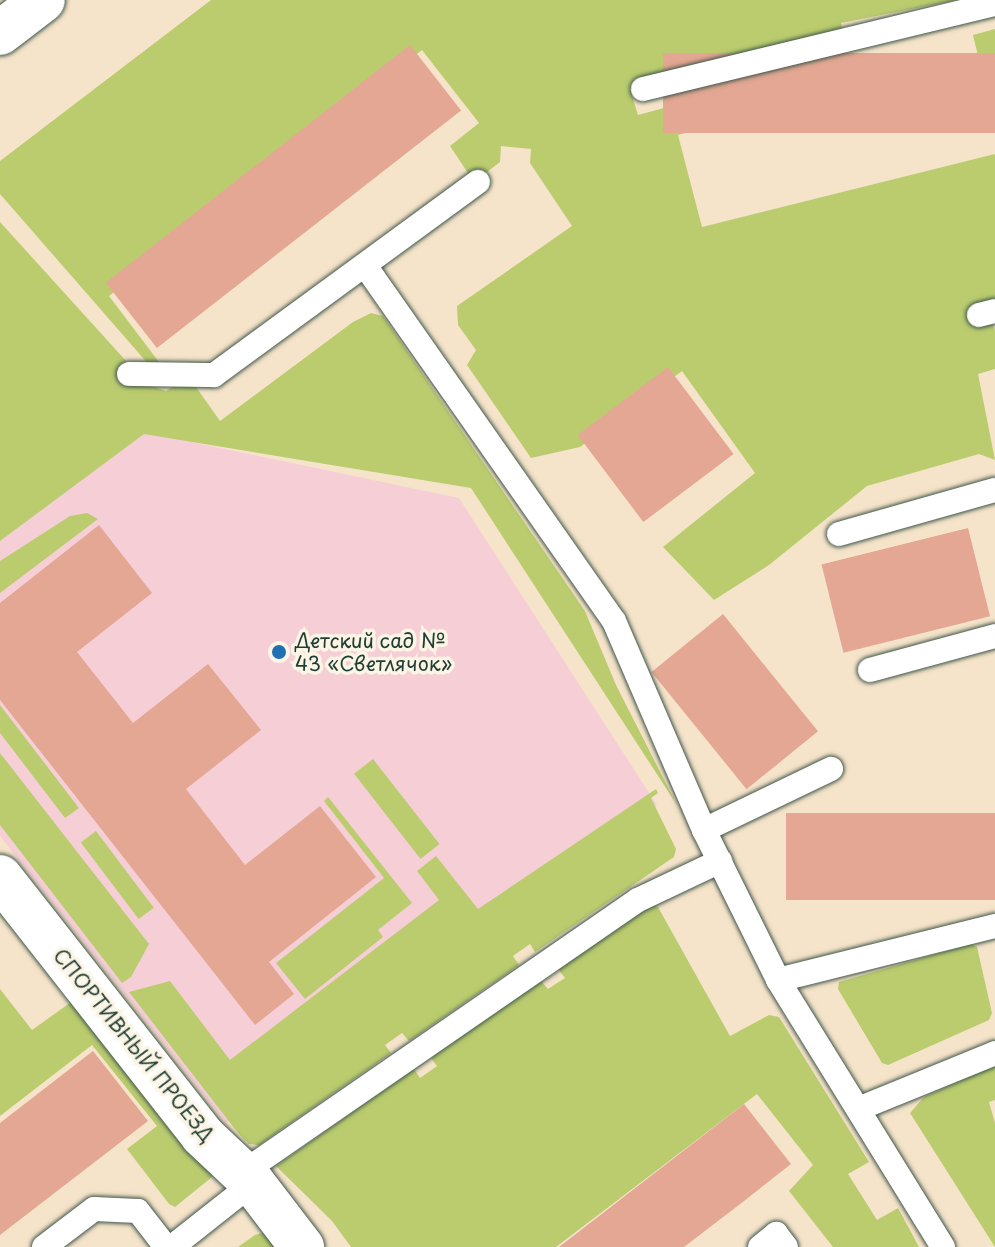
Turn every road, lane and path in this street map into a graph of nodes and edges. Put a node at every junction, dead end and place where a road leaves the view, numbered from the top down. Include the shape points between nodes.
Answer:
1 (43, 0) edge
2 (995, 4) edge
3 (0, 33) edge
4 (643, 89) dead end
5 (478, 182) dead end
6 (366, 267) junction
7 (129, 374) dead end
8 (995, 490) edge
9 (839, 534) dead end
10 (995, 636) edge
11 (870, 670) dead end
12 (831, 769) dead end
13 (704, 830) junction
14 (720, 861) junction
15 (6, 898) edge
16 (995, 926) edge
17 (778, 980) junction
18 (995, 1053) edge
19 (858, 1109) junction
20 (247, 1178) junction
21 (44, 1247) edge
22 (169, 1247) edge
23 (302, 1247) edge
24 (760, 1247) edge
25 (786, 1247) edge
26 (943, 1247) edge

1 - 3 street
2 - 4 lane
5 - 6 lane
6 - 7 lane via 214,375
6 - 13 lane via 614,621
8 - 9 lane
10 - 11 lane
12 - 13 lane
13 - 14 lane
14 - 17 lane
14 - 20 lane via 638,900
15 - 20 street, СПОРТИВНЫЙ ПРОЕЗД via 202,1135
16 - 17 lane
17 - 19 lane
18 - 19 lane
19 - 26 lane
20 - 22 lane
20 - 23 street, СПОРТИВНЫЙ ПРОЕЗД
21 - 22 lane via 94,1209 138,1211
24 - 25 lane via 776,1234

